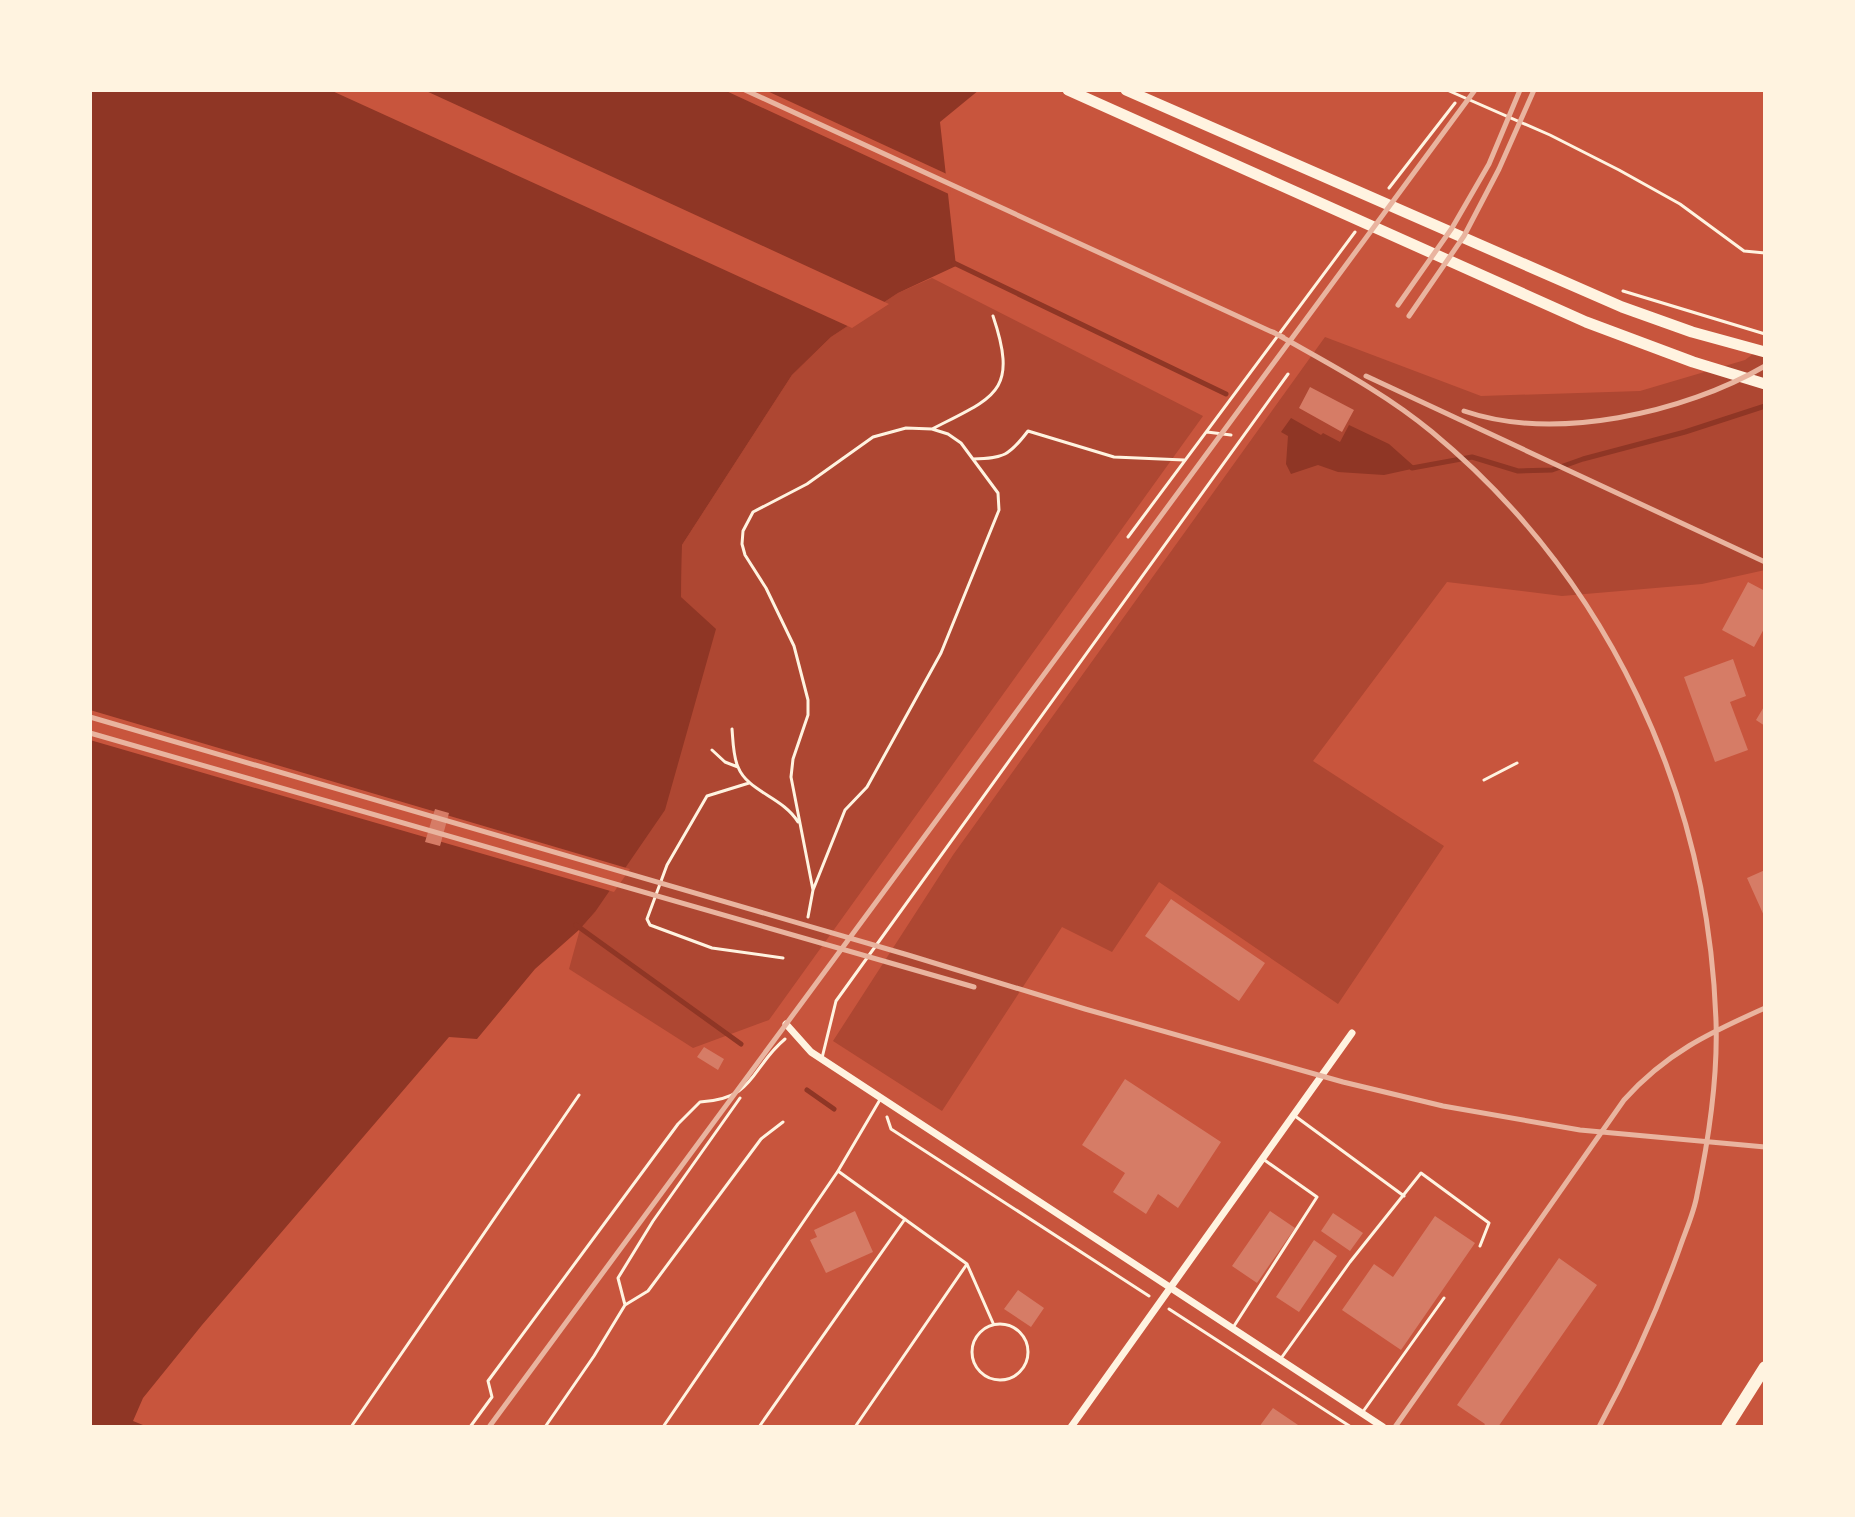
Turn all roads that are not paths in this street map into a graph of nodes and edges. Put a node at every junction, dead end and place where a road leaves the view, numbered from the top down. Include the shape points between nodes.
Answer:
1 (1068, 90) edge
2 (1126, 90) edge
3 (1447, 90) edge
4 (1765, 253) edge
5 (1765, 352) edge
6 (1288, 374) dead end
7 (1765, 384) edge
8 (786, 1024) dead end
9 (1352, 1033) dead end
10 (822, 1060) junction
11 (579, 1095) dead end
12 (881, 1098) junction
13 (1295, 1116) junction
14 (1263, 1159) junction
15 (838, 1171) junction
16 (1404, 1196) junction
17 (905, 1219) junction
18 (1480, 1246) dead end
19 (967, 1264) junction
20 (1171, 1288) junction
21 (1444, 1298) dead end
22 (993, 1323) junction
23 (1232, 1329) junction
24 (1279, 1360) junction
25 (1765, 1367) edge
26 (1362, 1413) junction
27 (351, 1427) edge
28 (663, 1427) edge
29 (759, 1427) edge
30 (855, 1427) edge
31 (1071, 1427) edge
32 (1383, 1427) edge
33 (1727, 1427) edge

1 - 7 main road via 1586,322
2 - 5 main road via 1622,307
3 - 4 lane via 1643,183 1744,251
6 - 10 lane via 836,1001
8 - 10 street
9 - 13 street
10 - 12 street
11 - 27 lane
12 - 15 lane
12 - 20 street
13 - 14 street
13 - 16 lane
14 - 20 street
14 - 23 lane via 1317,1197
15 - 17 lane
15 - 28 lane
16 - 18 lane via 1421,1173 1489,1223
16 - 24 lane
17 - 19 lane
17 - 29 lane
19 - 22 lane
19 - 30 lane
20 - 23 street
20 - 31 street
21 - 26 lane
22 - 22 lane via 1024,1336 1028,1356 1020,1374 987,1378 975,1365 973,1344
23 - 24 street
24 - 26 street
25 - 33 highway
26 - 32 street

